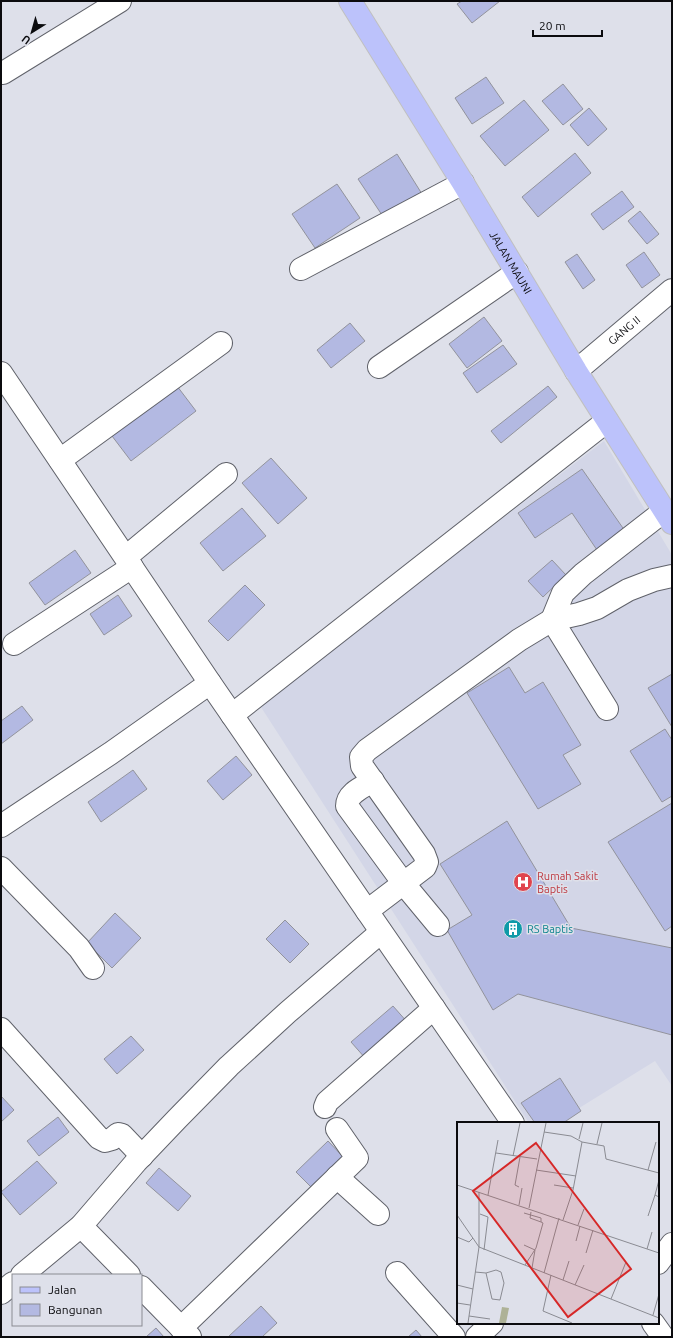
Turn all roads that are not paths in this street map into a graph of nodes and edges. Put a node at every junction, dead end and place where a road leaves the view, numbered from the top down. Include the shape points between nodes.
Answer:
1 (120, 1) edge
2 (350, 1) edge
3 (2, 73) dead end
4 (463, 183) junction
5 (301, 269) dead end
6 (517, 272) junction
7 (672, 290) edge
8 (221, 343) dead end
9 (379, 367) dead end
10 (576, 371) junction
11 (1, 373) edge
12 (607, 421) junction
13 (60, 460) junction
14 (226, 474) dead end
15 (668, 517) edge
16 (129, 562) junction
17 (672, 576) edge
18 (552, 620) junction
19 (14, 644) dead end
20 (210, 683) junction
21 (607, 708) dead end
22 (232, 715) junction
23 (373, 781) junction
24 (1, 826) edge
25 (1, 868) edge
26 (404, 884) junction
27 (367, 911) junction
28 (438, 925) dead end
29 (381, 932) junction
30 (93, 968) dead end
31 (434, 1008) junction
32 (1, 1029) edge
33 (325, 1107) dead end
34 (512, 1122) edge
35 (338, 1129) dead end
36 (142, 1156) junction
37 (337, 1177) junction
38 (378, 1214) dead end
39 (80, 1226) junction
40 (672, 1244) edge
41 (659, 1262) edge
42 (397, 1273) dead end
43 (23, 1274) edge
44 (128, 1274) edge
45 (12, 1283) edge
46 (142, 1288) edge
47 (1, 1293) edge
48 (491, 1324) edge
49 (654, 1324) edge
50 (185, 1333) edge
51 (454, 1337) edge
52 (477, 1337) edge
53 (663, 1337) edge

1 - 3 street
2 - 4 main road, JALAN MAUNI
4 - 5 street
4 - 6 main road, JALAN MAUNI
6 - 9 street
6 - 10 main road, JALAN MAUNI
7 - 10 street, GANG II
8 - 13 street
10 - 12 main road, JALAN MAUNI
11 - 13 street
12 - 15 main road, JALAN MAUNI
12 - 22 street
13 - 16 street
14 - 16 street
15 - 18 street via 583,574 563,593
16 - 19 street
16 - 20 street
17 - 18 street via 628,590 597,608
18 - 21 street
18 - 23 street via 519,640 367,750 361,757 362,766
20 - 22 street
20 - 24 street
22 - 27 street
23 - 26 street via 427,862 425,867
23 - 26 street via 351,796 347,800 347,806
25 - 30 street via 79,948
26 - 27 street
26 - 28 street
27 - 29 street
29 - 31 street
29 - 36 street via 229,1066
31 - 33 street via 327,1102
31 - 34 street
32 - 36 street via 99,1138 105,1141 118,1134 122,1135
35 - 37 street via 357,1158
36 - 39 street
37 - 38 street
37 - 50 street
39 - 43 street
39 - 44 street
40 - 41 street
42 - 51 street
45 - 47 street
46 - 50 street
48 - 52 street
49 - 53 street

